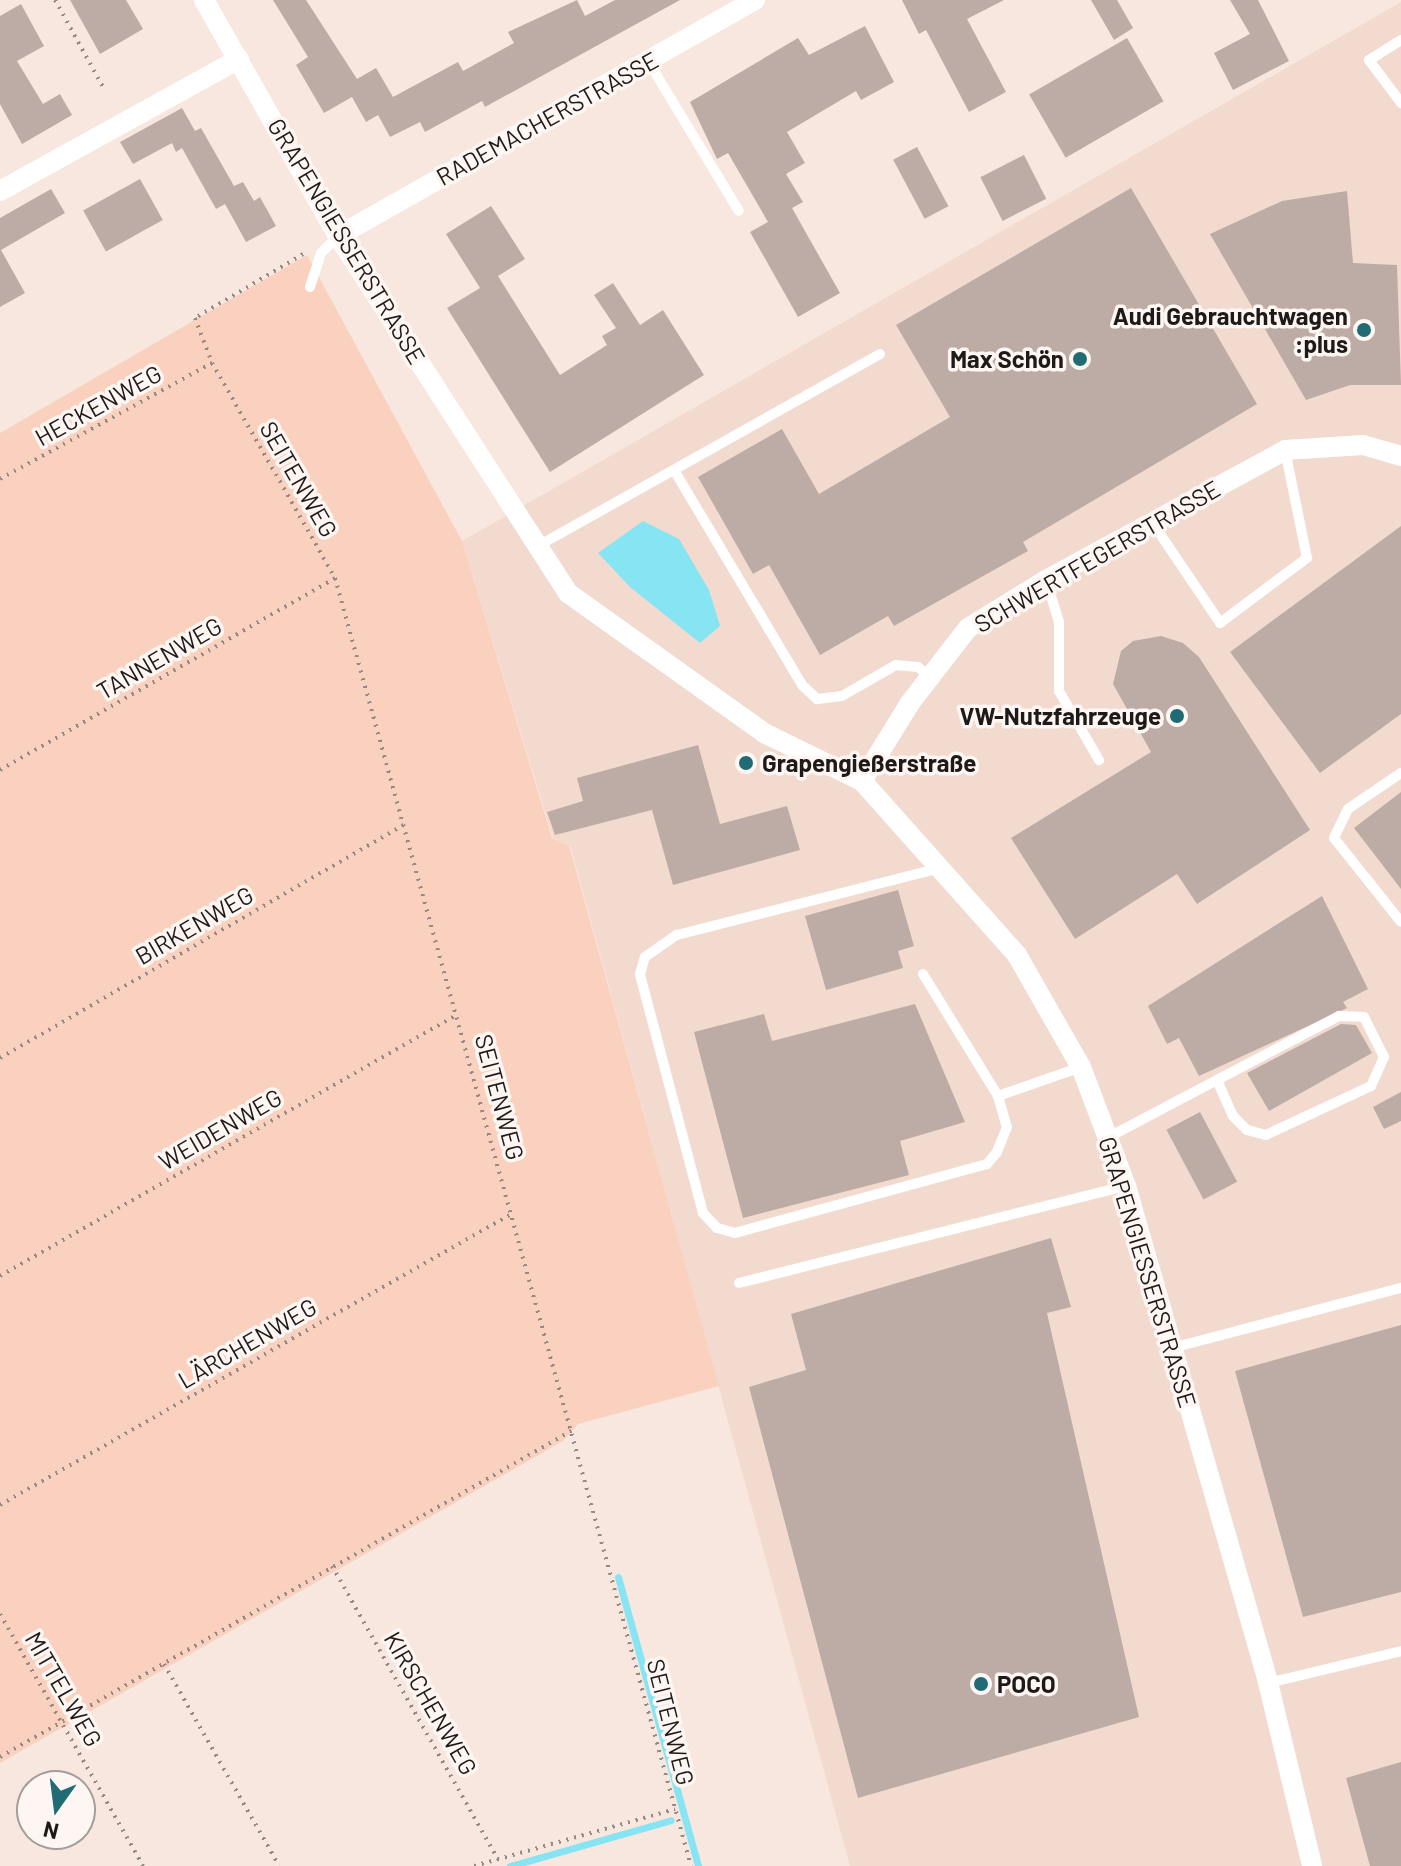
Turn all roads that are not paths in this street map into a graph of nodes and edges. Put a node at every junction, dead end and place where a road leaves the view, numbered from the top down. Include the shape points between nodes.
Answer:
1 (204, 0) edge
2 (755, 0) edge
3 (1401, 40) edge
4 (239, 59) junction
5 (648, 61) junction
6 (1401, 103) edge
7 (2, 186) edge
8 (739, 211) dead end
9 (338, 236) junction
10 (310, 287) dead end
11 (880, 354) dead end
12 (1285, 450) junction
13 (1401, 456) edge
14 (674, 470) junction
15 (1152, 522) junction
16 (538, 546) junction
17 (1046, 580) junction
18 (930, 677) junction
19 (1099, 760) dead end
20 (1401, 773) edge
21 (862, 781) junction
22 (942, 868) junction
23 (1401, 922) edge
24 (923, 974) dead end
25 (1081, 1067) junction
26 (1217, 1080) junction
27 (998, 1096) junction
28 (1107, 1138) junction
29 (1126, 1186) junction
30 (739, 1283) dead end
31 (1401, 1288) edge
32 (1172, 1348) junction
33 (1401, 1651) edge
34 (1268, 1683) junction
35 (1312, 1866) edge

1 - 4 street, GRAPENGIESSERSTRASSE
2 - 5 street, RADEMACHERSTRASSE
3 - 6 lane via 1369,60
4 - 7 street
4 - 9 street, GRAPENGIESSERSTRASSE
5 - 8 lane
5 - 9 street, RADEMACHERSTRASSE
9 - 10 lane via 321,253
9 - 16 street, GRAPENGIESSERSTRASSE
11 - 14 lane
12 - 13 street, SCHWERTFEGERSTRASSE via 1363,445
12 - 15 street, SCHWERTFEGERSTRASSE
12 - 15 lane via 1307,558 1220,623
14 - 16 lane
14 - 18 lane via 794,673 817,699 842,696 896,665 918,667
15 - 17 street, SCHWERTFEGERSTRASSE
16 - 21 street, GRAPENGIESSERSTRASSE via 568,593 699,691 764,733
17 - 18 street, SCHWERTFEGERSTRASSE via 968,628
17 - 19 lane via 1059,622 1059,691
18 - 21 street, SCHWERTFEGERSTRASSE
20 - 23 lane via 1348,809 1334,838
21 - 22 street, GRAPENGIESSERSTRASSE
22 - 25 street, GRAPENGIESSERSTRASSE via 1017,955
22 - 27 lane via 677,935 654,946 640,974 703,1213 717,1228 735,1233 987,1164 1007,1127
24 - 27 lane
25 - 27 lane
25 - 28 street, GRAPENGIESSERSTRASSE
26 - 26 lane via 1352,1013 1364,1017 1384,1057 1371,1086 1266,1135 1247,1130 1233,1116
26 - 28 lane
28 - 29 street, GRAPENGIESSERSTRASSE
29 - 30 lane
29 - 32 street, GRAPENGIESSERSTRASSE
31 - 32 lane
32 - 34 street, GRAPENGIESSERSTRASSE
33 - 34 lane
34 - 35 street, GRAPENGIESSERSTRASSE

